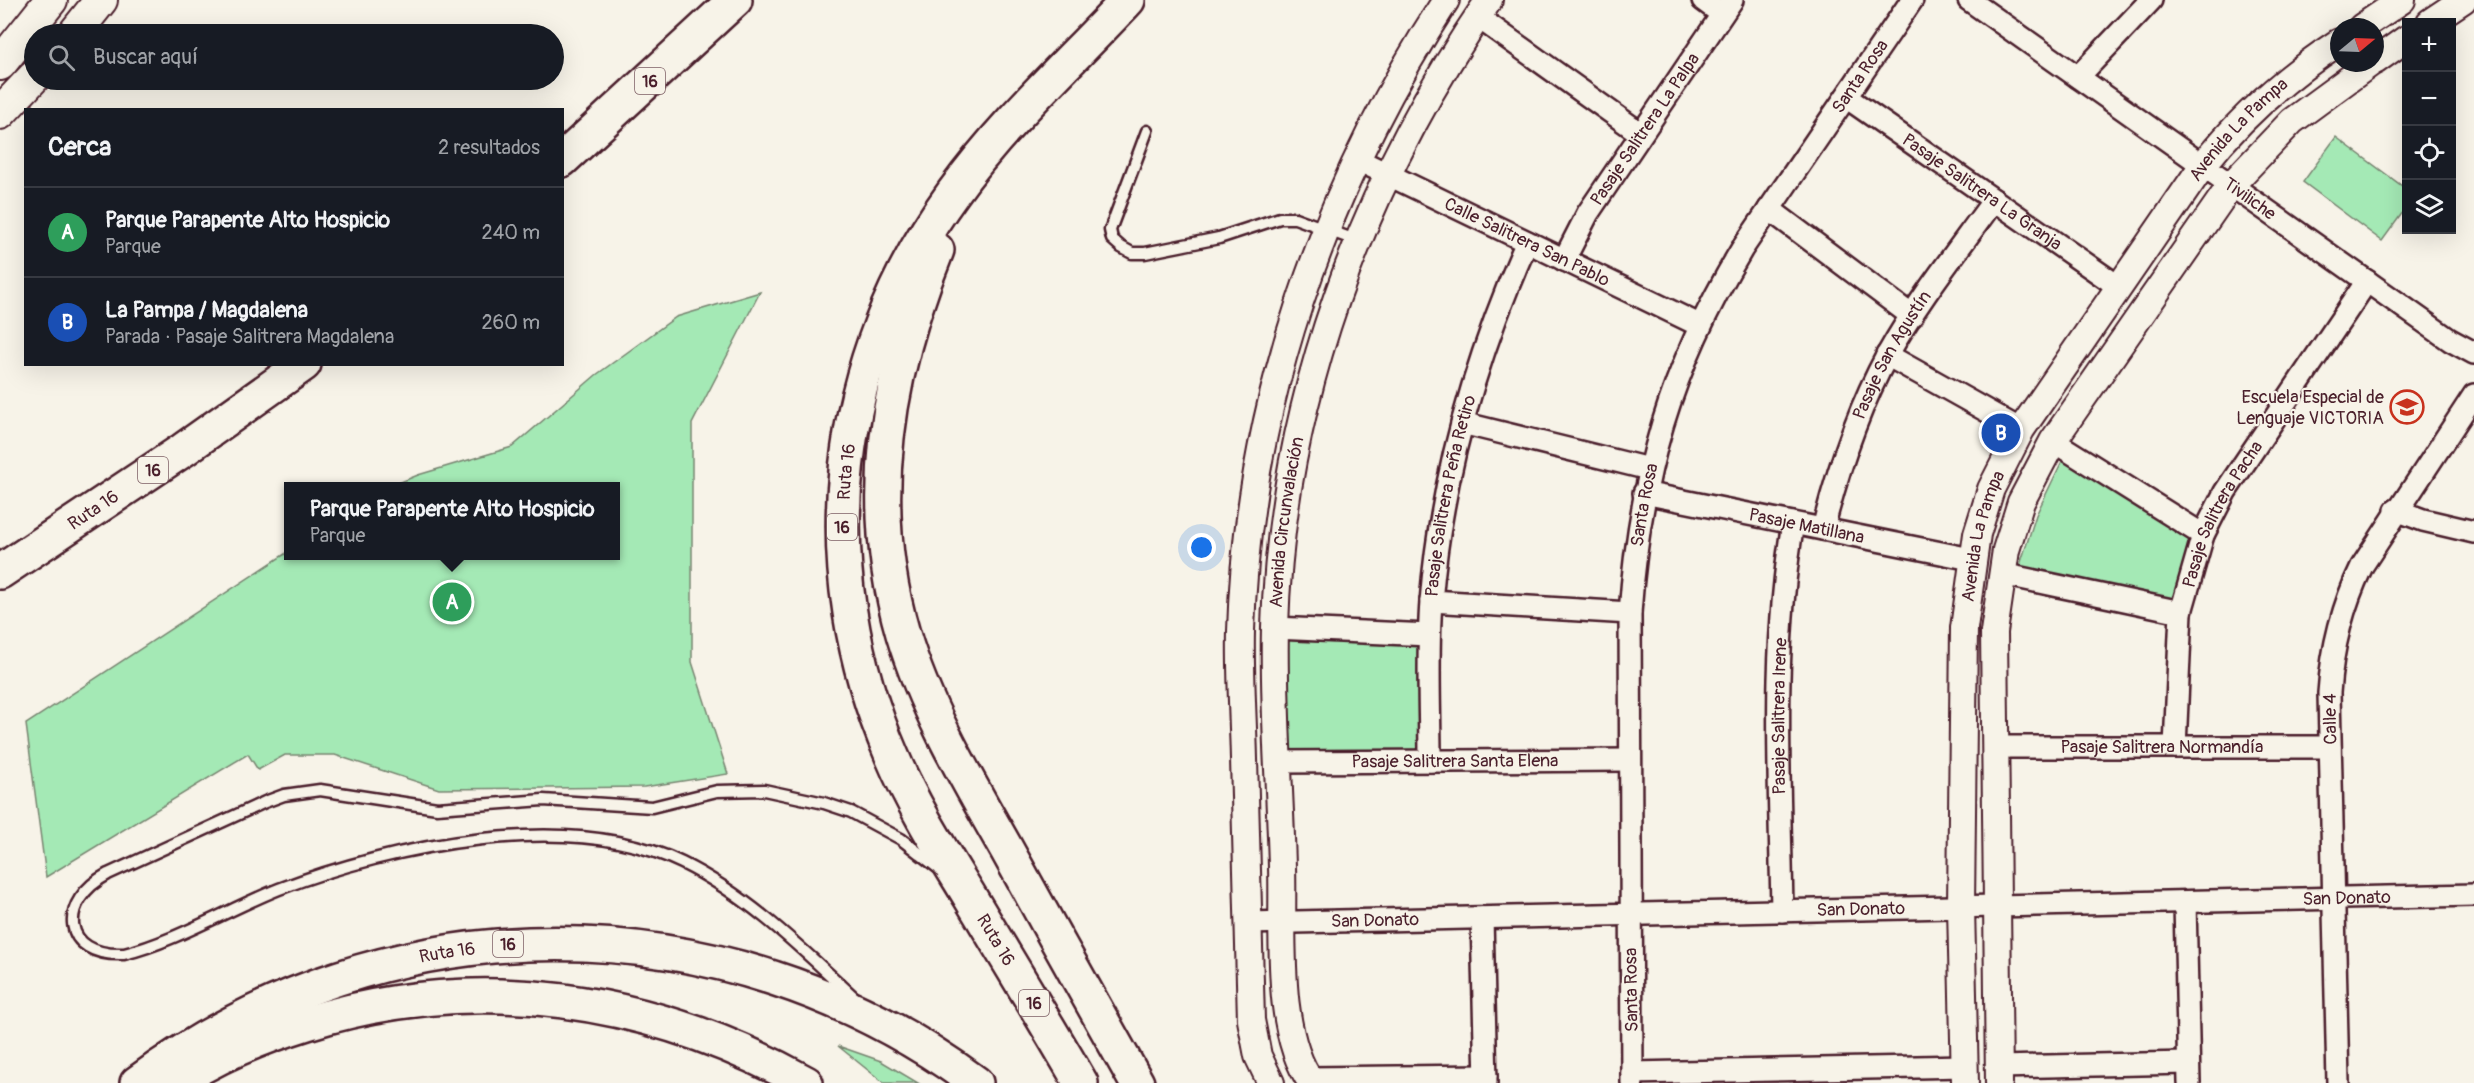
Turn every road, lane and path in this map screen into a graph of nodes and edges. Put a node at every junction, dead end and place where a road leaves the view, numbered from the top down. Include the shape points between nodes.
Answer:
1 (51, 0) edge
2 (101, 0) edge
3 (735, 0) edge
4 (1128, 0) edge
5 (1446, 0) edge
6 (1703, 0) edge
7 (1912, 0) edge
8 (1969, 0) edge
9 (2151, 0) edge
10 (2402, 0) edge
11 (2463, 0) edge
12 (2470, 0) edge
13 (2474, 6) edge
14 (1727, 7) edge
15 (1483, 8) edge
16 (2375, 18) edge
17 (2436, 18) edge
18 (32, 24) edge
19 (82, 24) edge
20 (24, 34) edge
21 (2402, 42) edge
22 (2330, 48) edge
23 (2384, 54) edge
24 (0, 64) edge
25 (2359, 72) edge
26 (2078, 77) junction
27 (24, 88) edge
28 (1846, 97) junction
29 (0, 113) edge
30 (1147, 131) dead end
31 (1002, 134) junction
32 (1640, 134) junction
33 (564, 158) edge
34 (1356, 159) junction
35 (2203, 165) junction
36 (1387, 174) junction
37 (2232, 185) junction
38 (1994, 200) junction
39 (1769, 209) junction
40 (1326, 228) junction
41 (1358, 241) junction
42 (1527, 242) junction
43 (1564, 260) junction
44 (2367, 281) junction
45 (2119, 287) junction
46 (1912, 316) junction
47 (1699, 325) junction
48 (2474, 353) edge
49 (1887, 355) junction
50 (301, 366) edge
51 (2474, 395) edge
52 (1462, 423) junction
53 (2021, 430) junction
54 (2053, 441) junction
55 (1649, 469) junction
56 (1644, 493) junction
57 (2396, 510) junction
58 (1792, 523) junction
59 (1823, 529) junction
60 (2474, 532) edge
61 (2204, 535) junction
62 (1971, 559) junction
63 (0, 572) edge
64 (2002, 574) junction
65 (1431, 601) junction
66 (2181, 612) junction
67 (1630, 613) junction
68 (1275, 628) junction
69 (1429, 635) junction
70 (1994, 747) junction
71 (2175, 747) junction
72 (2330, 747) junction
73 (1630, 760) junction
74 (1430, 761) junction
75 (1279, 762) junction
76 (2474, 895) edge
77 (2334, 899) junction
78 (2185, 902) junction
79 (1995, 906) junction
80 (1961, 907) junction
81 (1782, 911) junction
82 (1631, 915) junction
83 (1482, 918) junction
84 (1249, 923) junction
85 (1283, 923) junction
86 (989, 929) junction
87 (883, 1025) junction
88 (2188, 1073) edge
89 (1965, 1075) edge
90 (1999, 1075) edge
91 (1632, 1078) edge
92 (1486, 1079) edge
93 (1310, 1080) edge
94 (136, 1083) edge
95 (175, 1083) edge
96 (806, 1083) edge
97 (976, 1083) edge
98 (1081, 1083) edge
99 (1137, 1083) edge
100 (1271, 1083) edge
101 (2338, 1083) edge

1 - 18 main road
2 - 19 main road
3 - 33 highway, 16
4 - 31 highway, Ruta 16 / 16
5 - 34 street, Avenida Circunvalación via 1413,52
6 - 14 street
7 - 28 street, Santa Rosa
8 - 26 street, Tiviliche
9 - 26 street
10 - 16 street
11 - 17 street
12 - 13 street
14 - 32 street, Pasaje Salitrera La Palpa
15 - 32 street
15 - 36 street, Avenida Circunvalación via 1427,95
20 - 24 main road
21 - 23 street, Avenida La Pampa
22 - 35 street, Avenida La Pampa via 2277,86 2237,124
25 - 37 street, Avenida La Pampa via 2292,121
26 - 35 street, Tiviliche
27 - 29 main road
28 - 38 street, Pasaje Salitrera La Granja
28 - 39 street, Santa Rosa
30 - 40 lane via 1110,230 1112,239 1132,253 1219,238 1280,218 1295,218
31 - 86 highway, Ruta 16 / 16 via 933,221 881,322 854,418 842,519 844,582 850,619 861,673 879,726 913,801
31 - 99 highway via 938,246 899,358 883,464 888,567 904,636 946,737
32 - 43 street, Pasaje Salitrera La Palpa via 1588,213
34 - 36 street, Calle Salitrera San Pablo
34 - 40 street, Avenida Circunvalación
35 - 37 street, Tiviliche
35 - 45 street, Avenida La Pampa
36 - 41 street, Avenida Circunvalación
36 - 42 street, Calle Salitrera San Pablo
37 - 44 street, Tiviliche
37 - 54 street, Avenida La Pampa
38 - 45 street, Pasaje Salitrera La Granja
38 - 46 street, Pasaje San Agustín
39 - 46 street
39 - 47 street, Santa Rosa
40 - 41 lane
40 - 84 street, Avenida Circunvalación via 1276,382 1249,533 1241,632
41 - 68 street, Avenida Circunvalación via 1331,315 1304,412 1284,519
42 - 43 street, Calle Salitrera San Pablo
42 - 52 street, Pasaje Salitrera Peña Retiro via 1491,327
43 - 47 street, Calle Salitrera San Pablo
44 - 48 street, Tiviliche
44 - 61 street, Pasaje Salitrera Pacha via 2225,492
45 - 53 street, Avenida La Pampa
46 - 49 street, Pasaje San Agustín
47 - 55 street, Santa Rosa via 1679,372
49 - 53 street
49 - 59 street, Pasaje San Agustín via 1852,434
50 - 63 highway, Ruta 16 / 16
51 - 57 street, Calle 4
52 - 55 street
52 - 65 street, Pasaje Salitrera Peña Retiro via 1443,509
53 - 62 street, Avenida La Pampa via 1991,489
54 - 61 street
54 - 64 street, Avenida La Pampa via 2021,502
55 - 56 street, Santa Rosa
56 - 58 street, Pasaje Matillana
56 - 67 street, Santa Rosa
57 - 60 street
57 - 72 street, Calle 4 via 2362,566 2343,612 2331,666
58 - 59 street, Pasaje Matillana
58 - 81 street, Pasaje Salitrera Irene via 1778,658
59 - 62 street, Pasaje Matillana
61 - 66 street, Pasaje Salitrera Pacha
62 - 80 street, Avenida La Pampa via 1964,628
64 - 66 street
64 - 70 street, Avenida La Pampa via 1994,641
65 - 67 street
65 - 69 street, Pasaje Salitrera Peña Retiro
66 - 71 street, Pasaje Salitrera Pacha
67 - 73 street, Santa Rosa
68 - 69 street
68 - 75 street, Avenida Circunvalación
69 - 74 street, Pasaje Salitrera Peña Retiro
70 - 71 street, Pasaje Salitrera Normandía
70 - 79 street, Avenida La Pampa
71 - 72 street, Pasaje Salitrera Normandía
72 - 77 street, Calle 4
73 - 74 street, Pasaje Salitrera Santa Elena
73 - 82 street, Santa Rosa
74 - 75 street, Pasaje Salitrera Santa Elena
75 - 85 street, Avenida Circunvalación
76 - 77 street, San Donato
77 - 78 street, San Donato
77 - 101 street, Calle 4
78 - 79 street, San Donato
78 - 88 street
79 - 80 street, San Donato
79 - 90 street, Avenida La Pampa
80 - 81 street, San Donato
80 - 89 street, Avenida La Pampa
81 - 82 street, San Donato
82 - 83 street, San Donato
82 - 91 street, Santa Rosa
83 - 85 street, San Donato
83 - 92 street
84 - 85 street, San Donato
84 - 100 street, Avenida Circunvalación via 1252,1029 1258,1056
85 - 93 street, Avenida Circunvalación via 1287,1026 1293,1048
86 - 87 lane via 941,870 885,829 824,803 748,789 717,791 652,807 543,800 437,808 320,790 284,795 95,880 80,896 73,915 75,931 84,945 103,953 124,954 280,889 378,857 492,840 597,837 663,854 715,882 797,944
86 - 98 highway, Ruta 16 / 16
87 - 94 highway, Ruta 16 / 16 via 792,983 699,957 571,943 505,945 386,963 297,993 218,1031
87 - 97 highway, Ruta 16 / 16
88 - 90 street
89 - 91 street
92 - 93 street
95 - 96 highway via 252,1043 330,1016 417,999 487,996 557,1000 641,1015 712,1037

